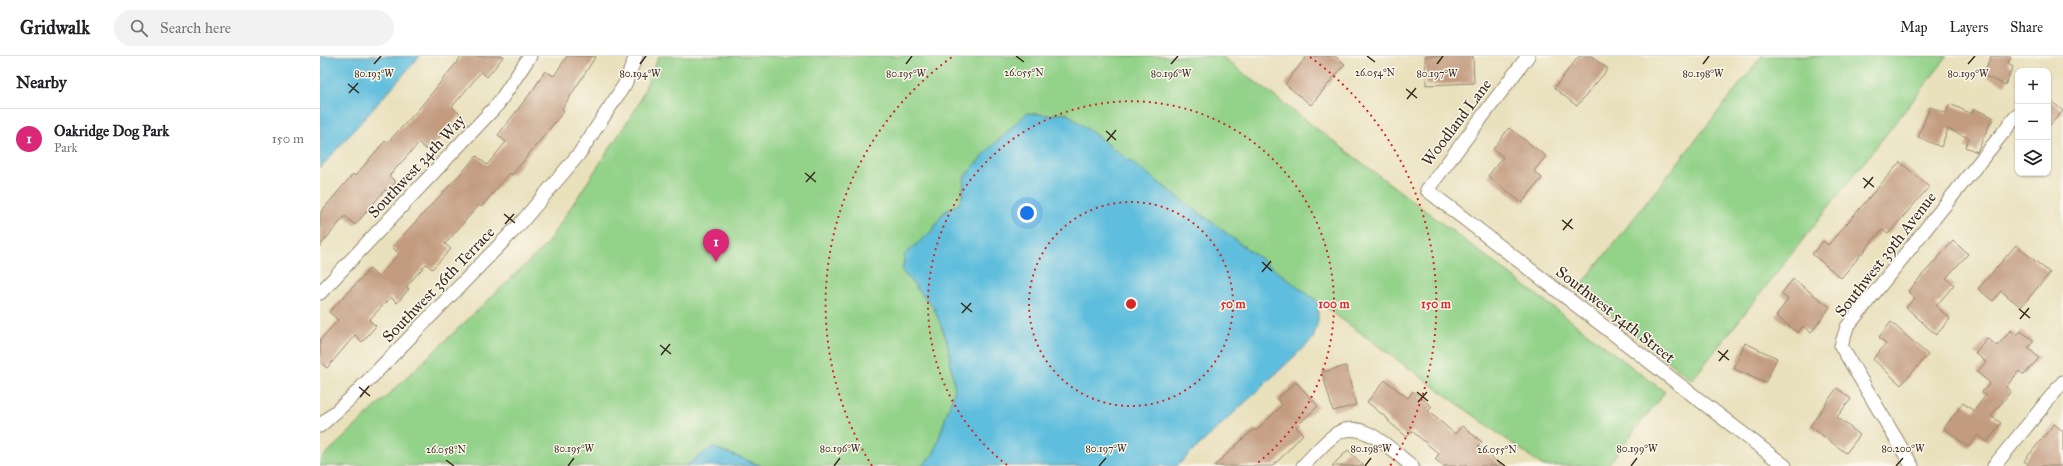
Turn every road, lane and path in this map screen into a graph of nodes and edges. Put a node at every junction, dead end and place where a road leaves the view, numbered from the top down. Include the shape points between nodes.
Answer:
1 (530, 56) edge
2 (636, 56) edge
3 (1528, 56) edge
4 (2015, 118) edge
5 (1427, 190) joint
6 (320, 293) edge
7 (2063, 382) edge
8 (320, 426) edge
9 (1303, 466) edge
10 (1412, 466) edge
11 (1785, 466) edge
12 (1912, 466) edge
13 (1994, 466) edge

1 - 6 street, Southwest 34th Way via 498,104
2 - 8 street, Southwest 36th Terrace via 625,84 579,154 520,224 352,397
3 - 5 street, Woodland Lane
4 - 12 street, Southwest 39th Avenue via 1847,327 1841,346
5 - 11 street, Southwest 54th Street
7 - 13 street
9 - 10 street via 1336,434 1352,428 1366,431

